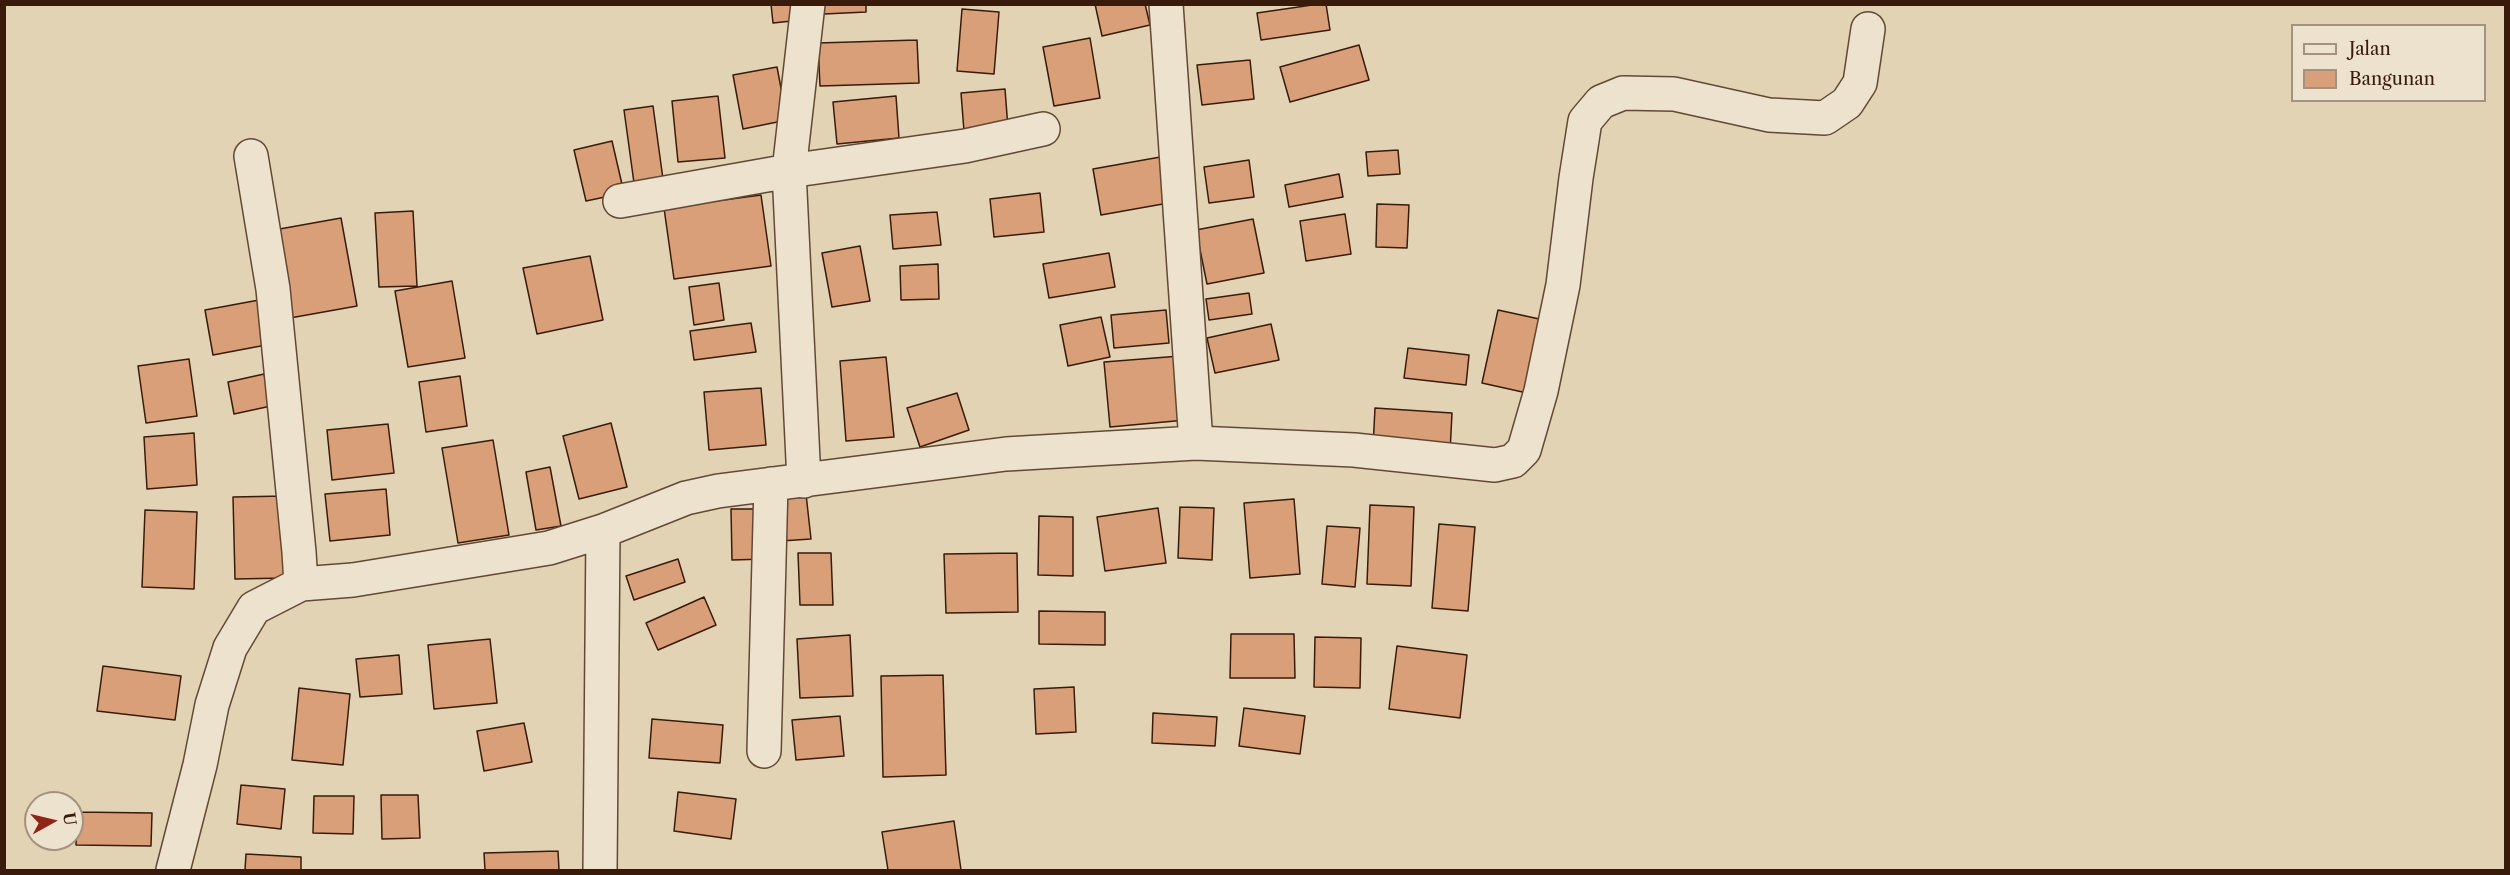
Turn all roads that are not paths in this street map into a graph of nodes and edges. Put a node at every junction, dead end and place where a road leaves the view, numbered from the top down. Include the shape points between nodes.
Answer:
1 (808, 4) edge
2 (1166, 4) edge
3 (1868, 29) dead end
4 (1043, 129) dead end
5 (251, 156) dead end
6 (789, 171) junction
7 (620, 201) dead end
8 (1196, 443) junction
9 (804, 481) junction
10 (771, 484) junction
11 (603, 531) junction
12 (300, 584) junction
13 (764, 752) dead end
14 (173, 870) edge
15 (600, 870) edge

1 - 6 street
2 - 8 street
3 - 8 street via 1860,83 1847,103 1825,118 1769,115 1674,94 1623,93 1601,102 1586,121 1563,285 1541,392 1524,450 1513,461 1495,465 1354,450
4 - 6 street via 965,146
5 - 12 street via 273,289
6 - 7 street
6 - 9 street
8 - 9 street via 1006,454
9 - 10 street
10 - 11 street via 686,498
10 - 13 street
11 - 12 street via 549,548 353,580
11 - 15 street
12 - 14 street via 254,608 230,648 212,705

